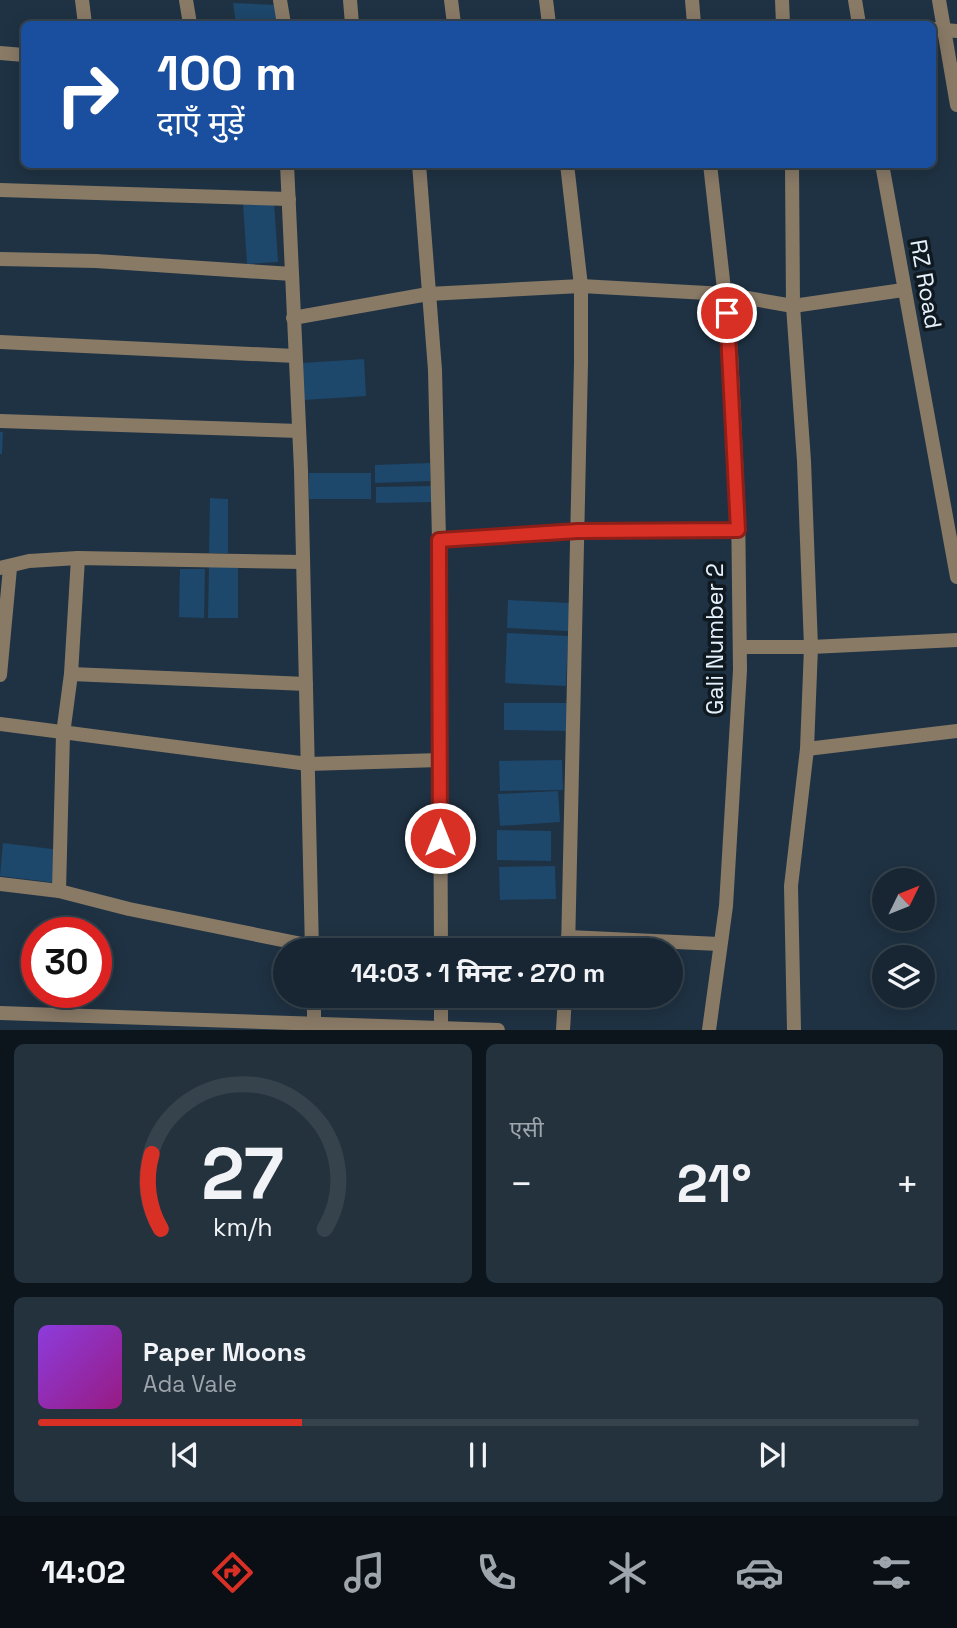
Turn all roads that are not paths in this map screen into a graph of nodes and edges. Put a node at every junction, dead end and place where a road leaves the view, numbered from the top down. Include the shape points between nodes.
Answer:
1 (82, 0) edge
2 (187, 0) edge
3 (280, 0) edge
4 (350, 0) edge
5 (451, 0) edge
6 (546, 0) edge
7 (692, 0) edge
8 (782, 0) edge
9 (855, 0) edge
10 (939, 0) edge
11 (85, 21) edge
12 (190, 21) edge
13 (284, 21) edge
14 (352, 21) edge
15 (454, 21) edge
16 (549, 21) edge
17 (694, 21) edge
18 (783, 21) edge
19 (858, 21) edge
20 (945, 30) edge
21 (0, 53) edge
22 (21, 55) edge
23 (957, 105) edge
24 (287, 168) edge
25 (419, 168) edge
26 (567, 168) edge
27 (710, 168) edge
28 (792, 168) edge
29 (883, 168) edge
30 (0, 190) edge
31 (289, 200) junction
32 (0, 259) edge
33 (292, 274) junction
34 (581, 286) junction
35 (904, 290) junction
36 (428, 294) junction
37 (725, 294) junction
38 (793, 306) junction
39 (293, 318) junction
40 (0, 342) edge
41 (295, 356) junction
42 (0, 421) edge
43 (299, 431) junction
44 (738, 530) junction
45 (578, 531) junction
46 (439, 540) junction
47 (78, 558) junction
48 (303, 562) junction
49 (5, 568) edge
50 (957, 577) edge
51 (957, 640) edge
52 (740, 647) junction
53 (811, 647) junction
54 (71, 674) junction
55 (0, 675) edge
56 (306, 684) junction
57 (0, 724) edge
58 (957, 731) edge
59 (63, 734) junction
60 (807, 749) junction
61 (440, 760) junction
62 (308, 764) junction
63 (0, 884) edge
64 (60, 891) junction
65 (312, 938) edge
66 (441, 938) edge
67 (568, 938) edge
68 (273, 940) edge
69 (683, 944) edge
70 (719, 944) junction
71 (314, 1008) edge
72 (441, 1008) edge
73 (564, 1008) edge
74 (0, 1013) edge
75 (111, 1023) edge
76 (314, 1023) junction
77 (275, 1026) edge
78 (441, 1026) junction
79 (496, 1029) edge
80 (563, 1030) edge
81 (709, 1030) edge
82 (794, 1030) edge

1 - 11 street
2 - 12 street
3 - 13 street
4 - 14 street
5 - 15 street
6 - 16 street
7 - 17 street
8 - 18 street
9 - 19 street
10 - 20 street
20 - 23 street
21 - 22 street
24 - 31 street
25 - 36 street
26 - 34 street
27 - 37 street, Gali Number 2
28 - 38 street
29 - 35 street, RZ Road
30 - 31 street
31 - 33 street
32 - 33 street
33 - 39 street
34 - 36 street
34 - 37 street
34 - 45 street
35 - 38 street
35 - 50 street, RZ Road
36 - 39 street
36 - 46 street via 435,370
37 - 38 street
37 - 44 street, Gali Number 2
38 - 53 street
39 - 41 street
40 - 41 street
41 - 43 street
42 - 43 street
43 - 48 street
44 - 45 street
44 - 52 street, Gali Number 2
45 - 46 street
45 - 67 street
46 - 61 street
47 - 48 street
47 - 49 street via 29,561
47 - 54 street
48 - 56 street
49 - 55 street
51 - 53 street
52 - 53 street
52 - 70 street, Gali Number 2 via 734,805
53 - 60 street
54 - 56 street
54 - 59 street
56 - 62 street
57 - 59 street
58 - 60 street
59 - 62 street
59 - 64 street
60 - 82 street via 791,886
61 - 62 street
61 - 66 street
62 - 65 street
63 - 64 street
64 - 68 street
69 - 70 street
70 - 81 street, Gali Number 2
71 - 76 street
72 - 78 street
73 - 80 street
74 - 75 street
75 - 77 street
76 - 77 street
76 - 78 street
78 - 79 street

